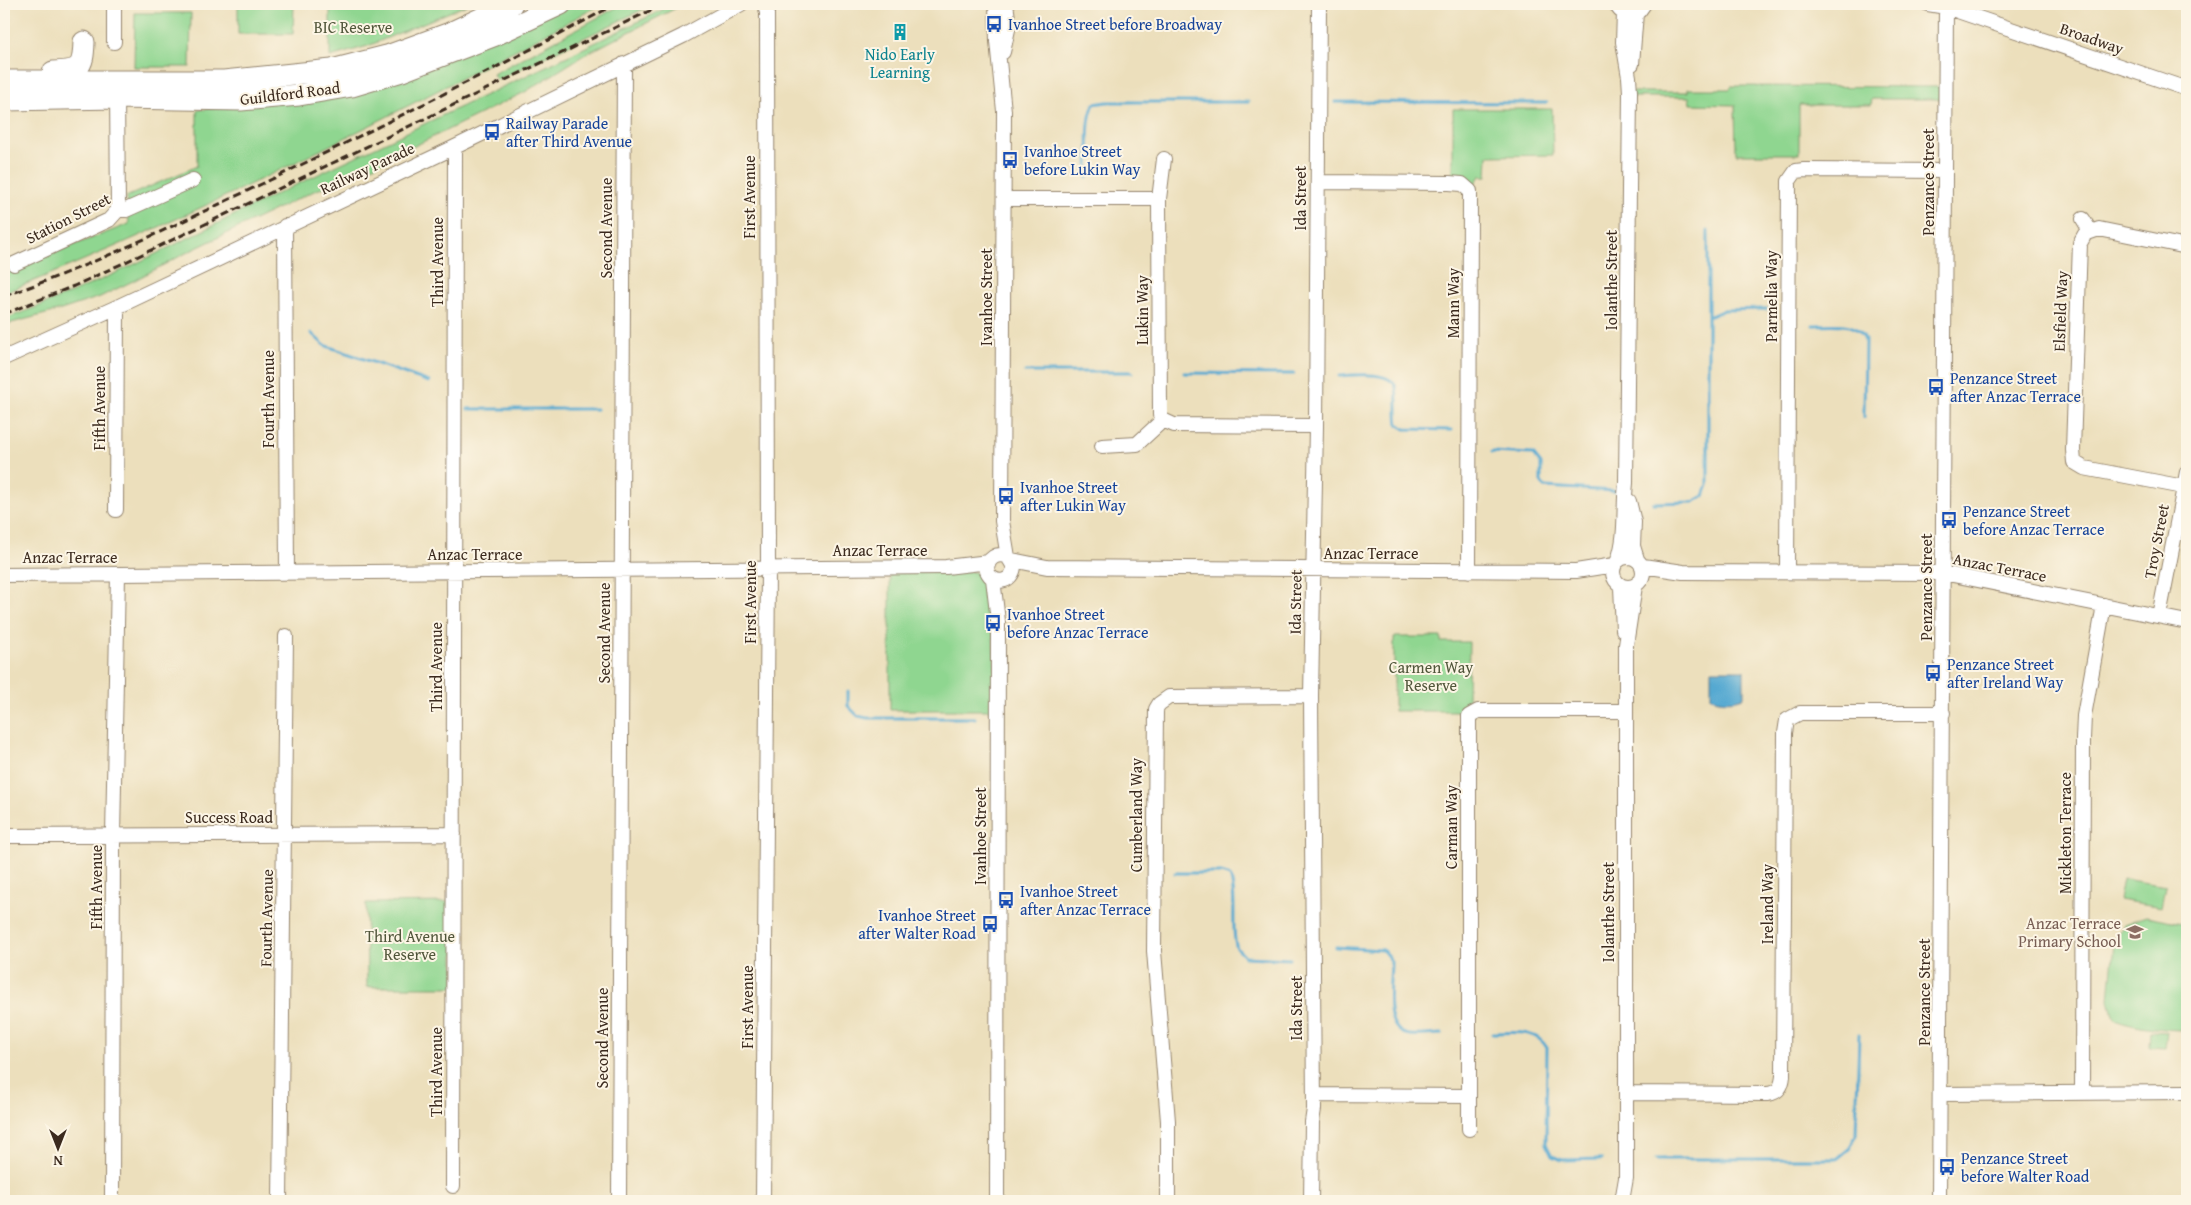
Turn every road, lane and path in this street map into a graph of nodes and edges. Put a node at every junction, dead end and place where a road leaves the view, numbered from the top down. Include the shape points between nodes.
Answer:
1 (114, 4) edge
2 (512, 4) edge
3 (561, 4) edge
4 (741, 4) edge
5 (765, 4) edge
6 (996, 4) edge
7 (1006, 4) edge
8 (1319, 4) edge
9 (1928, 4) edge
10 (1946, 5) edge
11 (1630, 7) edge
12 (84, 42) dead end
13 (114, 42) dead end
14 (624, 64) junction
15 (1000, 73) junction
16 (5, 87) edge
17 (116, 89) junction
18 (2187, 89) edge
19 (455, 147) junction
20 (1164, 159) dead end
21 (1945, 172) junction
22 (193, 180) dead end
23 (1318, 182) junction
24 (1004, 199) junction
25 (1159, 199) junction
26 (118, 210) junction
27 (2083, 218) dead end
28 (285, 226) junction
29 (2090, 231) junction
30 (2187, 247) edge
31 (14, 264) dead end
32 (117, 307) junction
33 (4, 358) edge
34 (1164, 420) junction
35 (1316, 426) junction
36 (1102, 446) dead end
37 (2187, 472) edge
38 (1626, 483) junction
39 (2184, 487) junction
40 (116, 510) dead end
41 (1002, 521) junction
42 (1010, 559) junction
43 (1616, 563) junction
44 (991, 568) junction
45 (1047, 568) junction
46 (768, 569) junction
47 (622, 570) junction
48 (1312, 570) junction
49 (454, 571) junction
50 (1469, 571) junction
51 (1576, 571) junction
52 (287, 572) junction
53 (1787, 572) junction
54 (1639, 573) junction
55 (1944, 573) junction
56 (118, 574) junction
57 (4, 575) edge
58 (1009, 578) junction
59 (1617, 583) junction
60 (2104, 605) junction
61 (2159, 616) junction
62 (998, 621) junction
63 (2187, 622) edge
64 (286, 636) dead end
65 (1626, 646) junction
66 (1311, 696) junction
67 (1625, 711) junction
68 (1943, 713) junction
69 (285, 834) junction
70 (454, 834) junction
71 (4, 836) edge
72 (113, 836) junction
73 (2082, 1092) junction
74 (2187, 1092) edge
75 (1626, 1093) junction
76 (1941, 1094) junction
77 (1314, 1095) junction
78 (1469, 1096) junction
79 (1469, 1129) dead end
80 (1626, 1178) junction
81 (453, 1186) dead end
82 (112, 1201) edge
83 (280, 1201) edge
84 (619, 1201) edge
85 (763, 1201) edge
86 (997, 1201) edge
87 (1168, 1201) edge
88 (1311, 1201) edge
89 (1622, 1201) edge
90 (1630, 1201) edge
91 (1939, 1201) edge

1 - 13 street
2 - 17 highway, Guildford Road via 450,33 386,56 332,70
3 - 17 highway, Guildford Road via 493,36 402,71 352,86 241,100
4 - 14 street, Railway Parade
5 - 46 street, First Avenue
6 - 15 street, Ivanhoe Street
7 - 15 street, Ivanhoe Street via 1009,25
8 - 23 street, Ida Street
9 - 10 street, Broadway
10 - 18 street, Broadway
10 - 21 street, Penzance Street
11 - 38 street, Iolanthe Street
12 - 16 highway via 83,62 74,70 34,74
14 - 19 street, Railway Parade
14 - 47 street, Second Avenue
15 - 24 street, Ivanhoe Street via 1004,111
16 - 17 highway, Guildford Road
17 - 26 street
19 - 28 street, Railway Parade
19 - 49 street, Third Avenue
20 - 25 street, Lukin Way
21 - 53 street, Parmelia Way via 1804,170 1796,171 1789,181
21 - 55 street, Penzance Street
22 - 26 street, Station Street via 126,210
23 - 35 street, Ida Street
23 - 50 street, Mann Way via 1453,183 1462,184 1470,192
24 - 25 street
24 - 41 street, Ivanhoe Street
25 - 34 street, Lukin Way via 1160,410
26 - 31 street, Station Street via 109,220
27 - 29 street
28 - 32 street, Railway Parade
28 - 52 street, Fourth Avenue
29 - 30 street via 2099,229
29 - 39 street, Elsfield Way via 2080,243 2074,462 2084,468
32 - 33 street, Railway Parade
32 - 40 street, Fifth Avenue
34 - 35 street via 1174,425
34 - 36 street via 1137,444
35 - 48 street, Ida Street
37 - 39 street, Troy Street
38 - 43 street, Iolanthe Street via 1623,544
38 - 54 street, Iolanthe Street
39 - 61 street, Troy Street
41 - 42 street, Ivanhoe Street
41 - 44 street, Ivanhoe Street
42 - 44 street via 1002,554
42 - 45 street, Anzac Terrace
42 - 58 street via 1014,567
43 - 51 street, Anzac Terrace
43 - 54 street, Anzac Terrace via 1625,557
43 - 59 street, Iolanthe Street via 1613,570
44 - 46 street, Anzac Terrace
44 - 58 street via 1000,581
44 - 62 street, Ivanhoe Street
45 - 48 street, Anzac Terrace
45 - 58 street, Anzac Terrace
46 - 47 street, Anzac Terrace
46 - 85 street, First Avenue
47 - 49 street, Anzac Terrace
47 - 84 street, Second Avenue
48 - 50 street, Anzac Terrace
48 - 66 street, Ida Street
49 - 52 street, Anzac Terrace
49 - 70 street, Third Avenue
50 - 51 street, Anzac Terrace
51 - 59 street, Anzac Terrace
52 - 56 street, Anzac Terrace
53 - 54 street, Anzac Terrace
53 - 55 street, Anzac Terrace
54 - 59 street, Anzac Terrace via 1625,587
54 - 65 street, Iolanthe Street
55 - 60 street, Anzac Terrace
55 - 68 street, Penzance Street
56 - 57 street, Anzac Terrace
56 - 72 street, Fifth Avenue
58 - 62 street, Ivanhoe Street
59 - 65 street, Iolanthe Street via 1622,595 1621,617
60 - 61 street, Anzac Terrace
60 - 73 street, Mickleton Terrace via 2083,739
61 - 63 street, Anzac Terrace
62 - 86 street, Ivanhoe Street
64 - 69 street, Fourth Avenue
65 - 67 street, Iolanthe Street
66 - 77 street, Ida Street
66 - 87 street, Cumberland Way via 1169,697 1156,708 1154,950 1168,1121
67 - 75 street, Iolanthe Street
67 - 78 street, Carman Way via 1478,711 1469,716
68 - 75 street, Ireland Way via 1800,713 1787,720 1783,1076 1780,1088 1767,1094
68 - 76 street, Penzance Street
69 - 70 street, Success Road
69 - 72 street, Success Road
69 - 83 street, Fourth Avenue
70 - 81 street, Third Avenue
71 - 72 street, Success Road
72 - 82 street, Fifth Avenue
73 - 74 street
73 - 76 street
75 - 80 street, Iolanthe Street
76 - 91 street, Penzance Street
77 - 78 street
77 - 88 street, Ida Street
78 - 79 street, Carman Way
80 - 89 street, Iolanthe Street
80 - 90 street, Iolanthe Street

